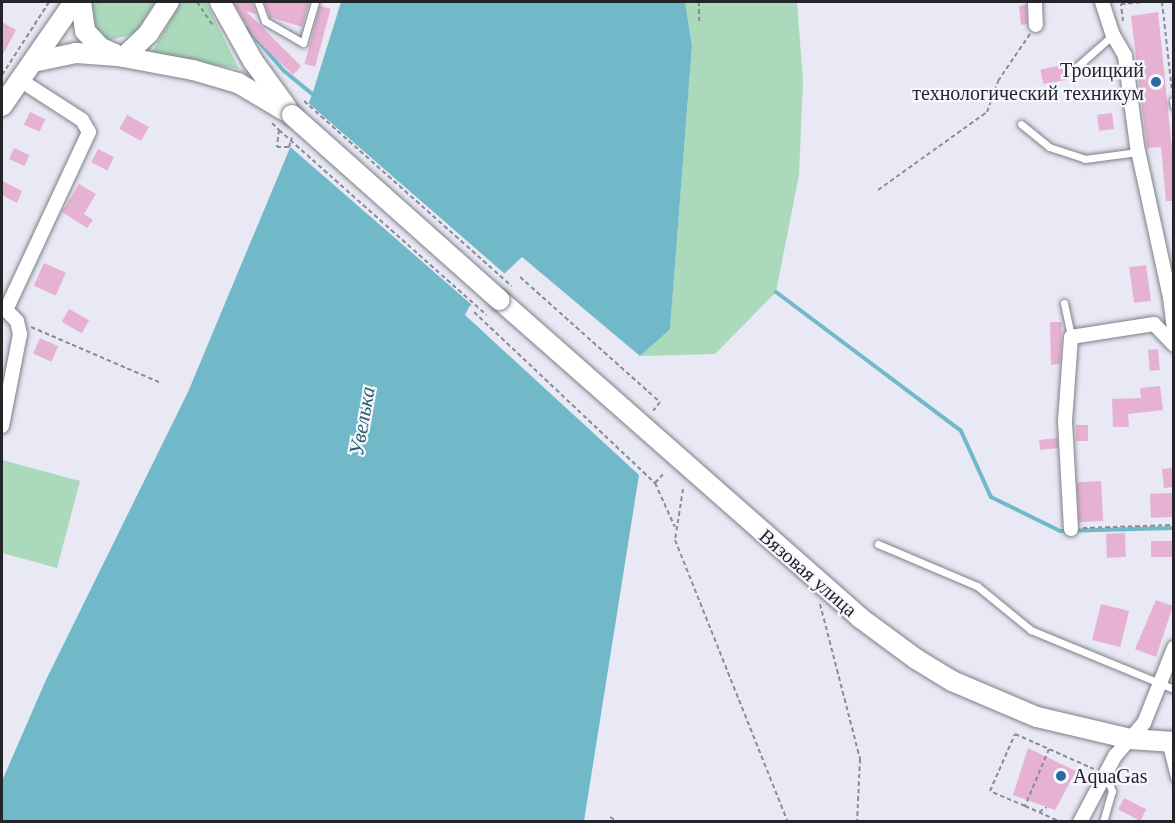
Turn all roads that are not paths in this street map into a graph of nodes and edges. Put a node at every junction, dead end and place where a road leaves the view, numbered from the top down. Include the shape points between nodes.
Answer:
1 (74, 2) edge
2 (81, 2) edge
3 (169, 2) edge
4 (220, 2) edge
5 (258, 2) edge
6 (315, 2) edge
7 (1035, 2) edge
8 (1102, 2) edge
9 (1036, 25) road end
10 (1116, 38) junction
11 (121, 56) junction
12 (33, 62) junction
13 (1072, 71) dead end
14 (11, 77) edge
15 (2, 106) edge
16 (292, 116) junction
17 (1021, 124) dead end
18 (1138, 152) junction
19 (1167, 248) edge
20 (1170, 297) junction
21 (1064, 303) dead end
22 (4, 309) edge
23 (1154, 324) junction
24 (1173, 331) edge
25 (1071, 337) junction
26 (1173, 345) edge
27 (2, 426) edge
28 (1071, 529) road end
29 (878, 544) dead end
30 (1173, 648) edge
31 (1159, 683) junction
32 (1173, 689) edge
33 (1130, 740) junction
34 (1170, 742) edge
35 (1105, 773) junction
36 (1173, 778) edge
37 (1080, 822) edge
38 (1103, 822) edge

1 - 12 street
2 - 11 street via 82,20 91,39
3 - 11 street via 148,34
4 - 16 street via 252,61
5 - 6 lane via 265,21 303,43
7 - 9 street
8 - 10 street
10 - 13 lane
10 - 18 street via 1125,56
11 - 12 street via 56,54
11 - 16 street via 231,80
12 - 14 street
14 - 15 street
14 - 22 street via 82,120 89,132
16 - 33 street, Вязовая улица, bridge via 859,617 916,659 962,685 1037,717
17 - 18 lane via 1049,147 1085,159
18 - 19 street
19 - 20 street
20 - 23 street
20 - 24 street
21 - 25 lane
22 - 27 street via 17,321 20,334
23 - 25 street
23 - 26 street
25 - 28 street via 1065,421
29 - 31 lane via 977,586 1031,630
30 - 31 street
31 - 32 lane
31 - 33 street via 1144,723
33 - 34 street, Вязовая улица
33 - 35 street
34 - 36 lane
35 - 37 street
35 - 38 lane via 1112,791

